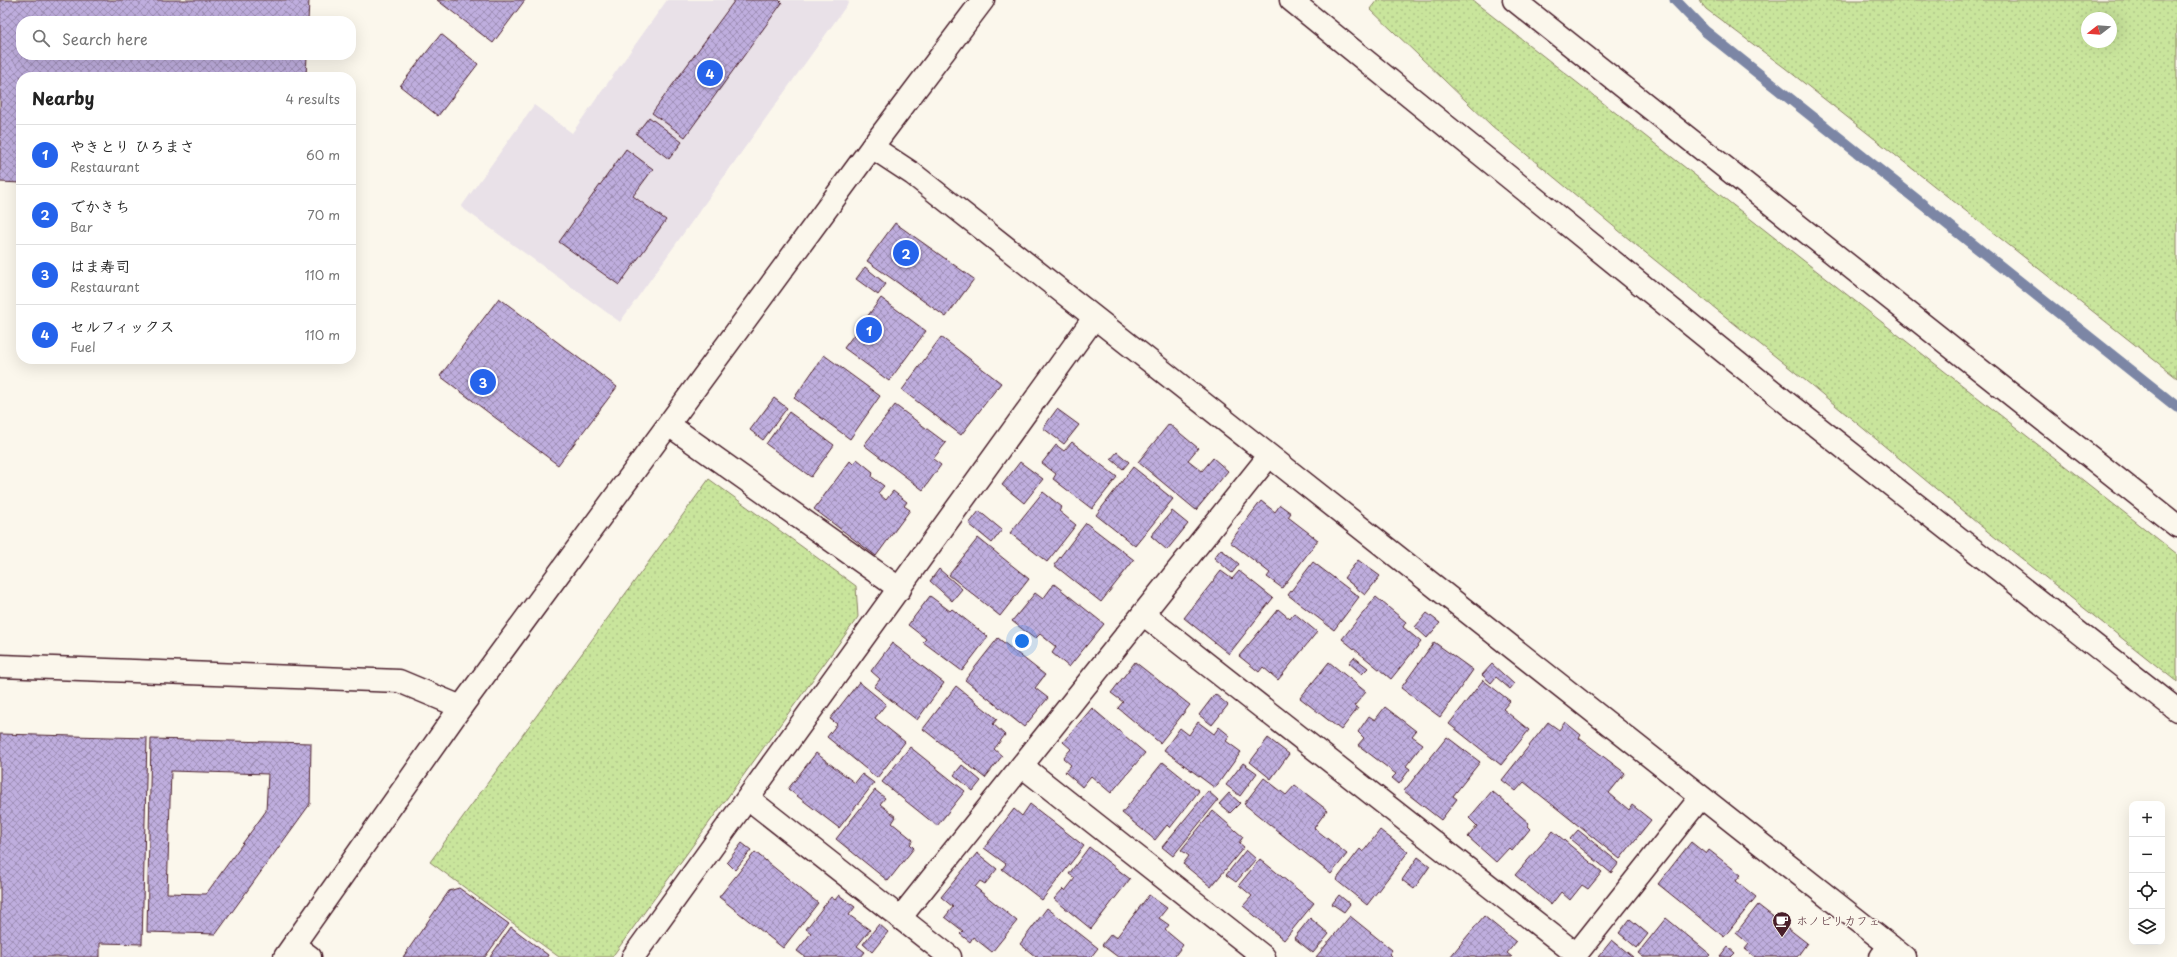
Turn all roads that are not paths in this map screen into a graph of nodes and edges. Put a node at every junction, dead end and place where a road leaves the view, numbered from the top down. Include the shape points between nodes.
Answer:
1 (983, 0) edge
2 (1291, 0) edge
3 (1514, 0) edge
4 (872, 148) junction
5 (1094, 318) junction
6 (669, 425) junction
7 (1269, 456) junction
8 (2177, 526) edge
9 (900, 589) junction
10 (1143, 614) junction
11 (0, 666) edge
12 (461, 707) junction
13 (2177, 710) edge
14 (1022, 766) junction
15 (1701, 797) junction
16 (749, 799) junction
17 (900, 918) junction
18 (296, 953) edge
19 (1892, 953) edge
20 (638, 955) edge
21 (1575, 956) edge
22 (950, 957) edge
23 (1264, 957) edge

1 - 4 street
2 - 13 street via 1787,403
3 - 8 street
4 - 5 street via 913,174
4 - 6 street
5 - 7 street
5 - 9 street
6 - 9 street
6 - 12 street
7 - 10 street
7 - 15 street
9 - 16 street
10 - 14 street
10 - 21 street
11 - 12 street via 398,681
12 - 18 street
14 - 17 street
14 - 23 street
15 - 19 street
15 - 21 street
16 - 17 street
16 - 20 street
17 - 22 street

